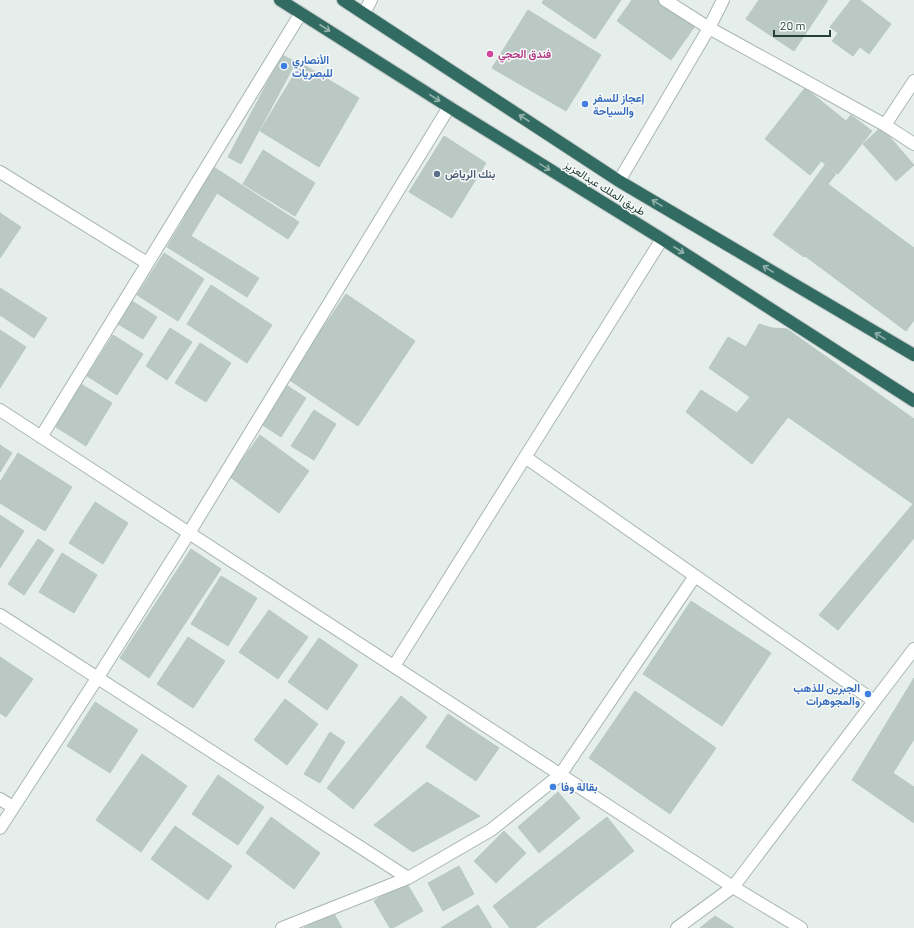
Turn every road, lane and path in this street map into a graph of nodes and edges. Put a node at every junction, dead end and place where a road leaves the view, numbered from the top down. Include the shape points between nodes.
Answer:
1 (280, 0) edge
2 (343, 0) edge
3 (371, 0) edge
4 (665, 0) edge
5 (723, 0) edge
6 (301, 13) junction
7 (364, 13) junction
8 (709, 28) junction
9 (914, 81) edge
10 (449, 107) junction
11 (885, 125) junction
12 (914, 144) edge
13 (0, 172) edge
14 (619, 181) junction
15 (662, 239) junction
16 (147, 263) junction
17 (914, 355) edge
18 (914, 400) edge
19 (0, 410) edge
20 (41, 437) junction
21 (525, 457) junction
22 (189, 533) junction
23 (695, 576) junction
24 (0, 615) edge
25 (914, 649) edge
26 (394, 666) junction
27 (98, 677) junction
28 (874, 701) junction
29 (560, 775) junction
30 (0, 799) edge
31 (13, 807) junction
32 (0, 828) edge
33 (408, 878) junction
34 (733, 887) junction
35 (282, 928) edge
36 (677, 928) edge
37 (801, 928) edge

1 - 6 highway, طريق الملك عبدالعزيز
2 - 7 highway, طريق الملك عبدالعزيز
3 - 7 street
4 - 8 street
5 - 8 street
6 -> 10 highway, طريق الملك عبدالعزيز
6 - 16 street
14 -> 7 highway, طريق الملك عبدالعزيز
8 - 11 street
8 - 14 street
9 - 11 street
10 -> 15 highway, طريق الملك عبدالعزيز
10 - 22 street
11 - 12 street
13 - 16 street
17 -> 14 highway, طريق الملك عبدالعزيز
15 -> 18 highway, طريق الملك عبدالعزيز
15 - 21 street
16 - 20 street
19 - 20 street
20 - 22 street
21 - 23 street
21 - 26 street
22 - 26 street
22 - 27 street
23 - 28 street
23 - 29 street
24 - 27 street
25 - 28 street
26 - 29 street
27 - 31 street
27 - 33 street
28 - 34 street
29 - 33 street via 491,830
29 - 34 street
30 - 31 street
31 - 32 street
33 - 35 street
34 - 36 street
34 - 37 street

